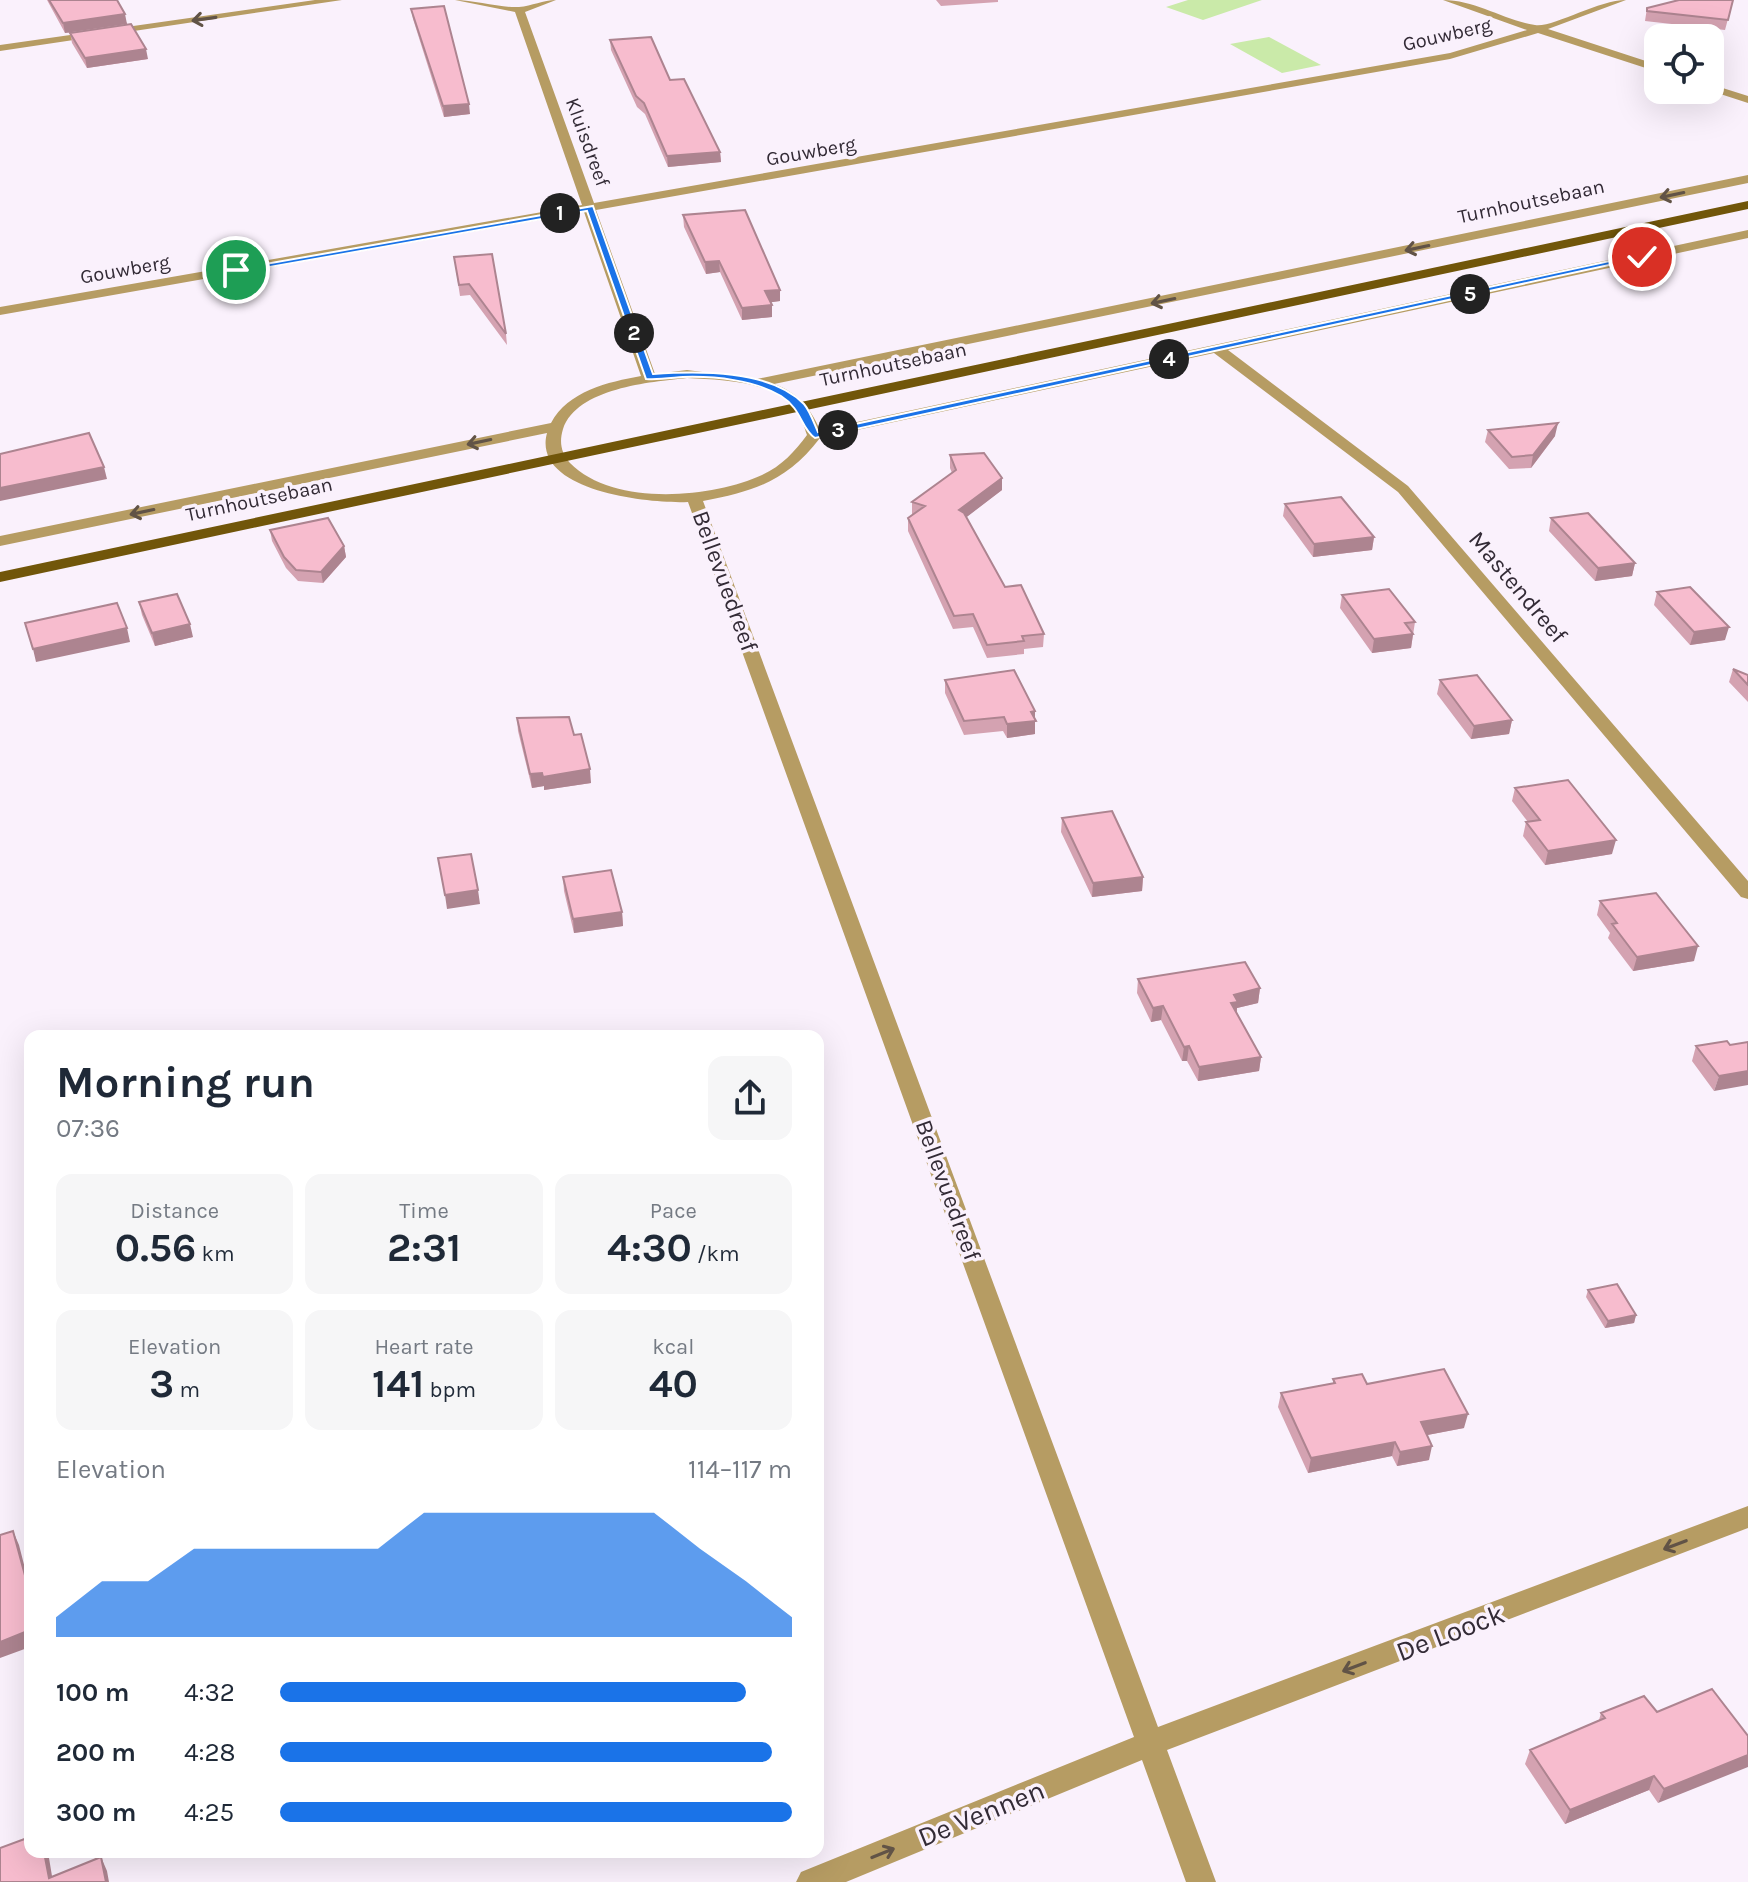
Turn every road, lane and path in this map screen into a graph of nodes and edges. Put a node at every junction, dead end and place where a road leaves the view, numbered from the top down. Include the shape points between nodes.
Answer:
1 (337, 0) edge
2 (460, 0) edge
3 (551, 0) edge
4 (1448, 0) edge
5 (1621, 0) edge
6 (519, 10) junction
7 (1536, 28) junction
8 (0, 48) edge
9 (1644, 64) edge
10 (1724, 92) edge
11 (1748, 100) edge
12 (1748, 179) edge
13 (1748, 205) edge
14 (590, 208) junction
15 (1748, 234) edge
16 (0, 311) edge
17 (1216, 348) junction
18 (649, 377) junction
19 (758, 383) junction
20 (801, 406) junction
21 (555, 427) junction
22 (815, 435) junction
23 (558, 458) junction
24 (694, 497) junction
25 (0, 541) edge
26 (0, 577) edge
27 (1748, 893) edge
28 (1748, 1517) edge
29 (1151, 1743) junction
30 (811, 1882) edge
31 (1201, 1882) edge

1 -> 8 street
2 - 6 street
3 - 6 street
4 - 7 street
5 - 7 street, Gouwberg
6 - 14 street, Kluisdreef
7 - 9 street
7 - 14 street, Gouwberg via 1450,56
10 - 11 street
12 -> 19 street, Turnhoutsebaan
13 - 20 main road, Turnhoutsebaan
14 - 16 street, Gouwberg
14 - 18 street, Kluisdreef
15 - 17 street
17 - 22 street
17 - 27 street, Mastendreef via 1403,489
18 - 19 street via 724,376
18 - 21 street via 589,396
19 - 20 street
20 - 22 street
20 - 23 main road, Turnhoutsebaan
21 - 23 street via 552,442
21 -> 25 street, Turnhoutsebaan
22 - 24 street, Bellevuedreef via 807,452 782,473 743,489
23 - 24 street, Bellevuedreef via 572,472 610,489 659,498
23 - 26 main road, Turnhoutsebaan
24 - 29 street, Bellevuedreef
28 -> 29 street, De Loock
30 -> 29 street, De Vennen
29 - 31 street, Bellevuedreef

